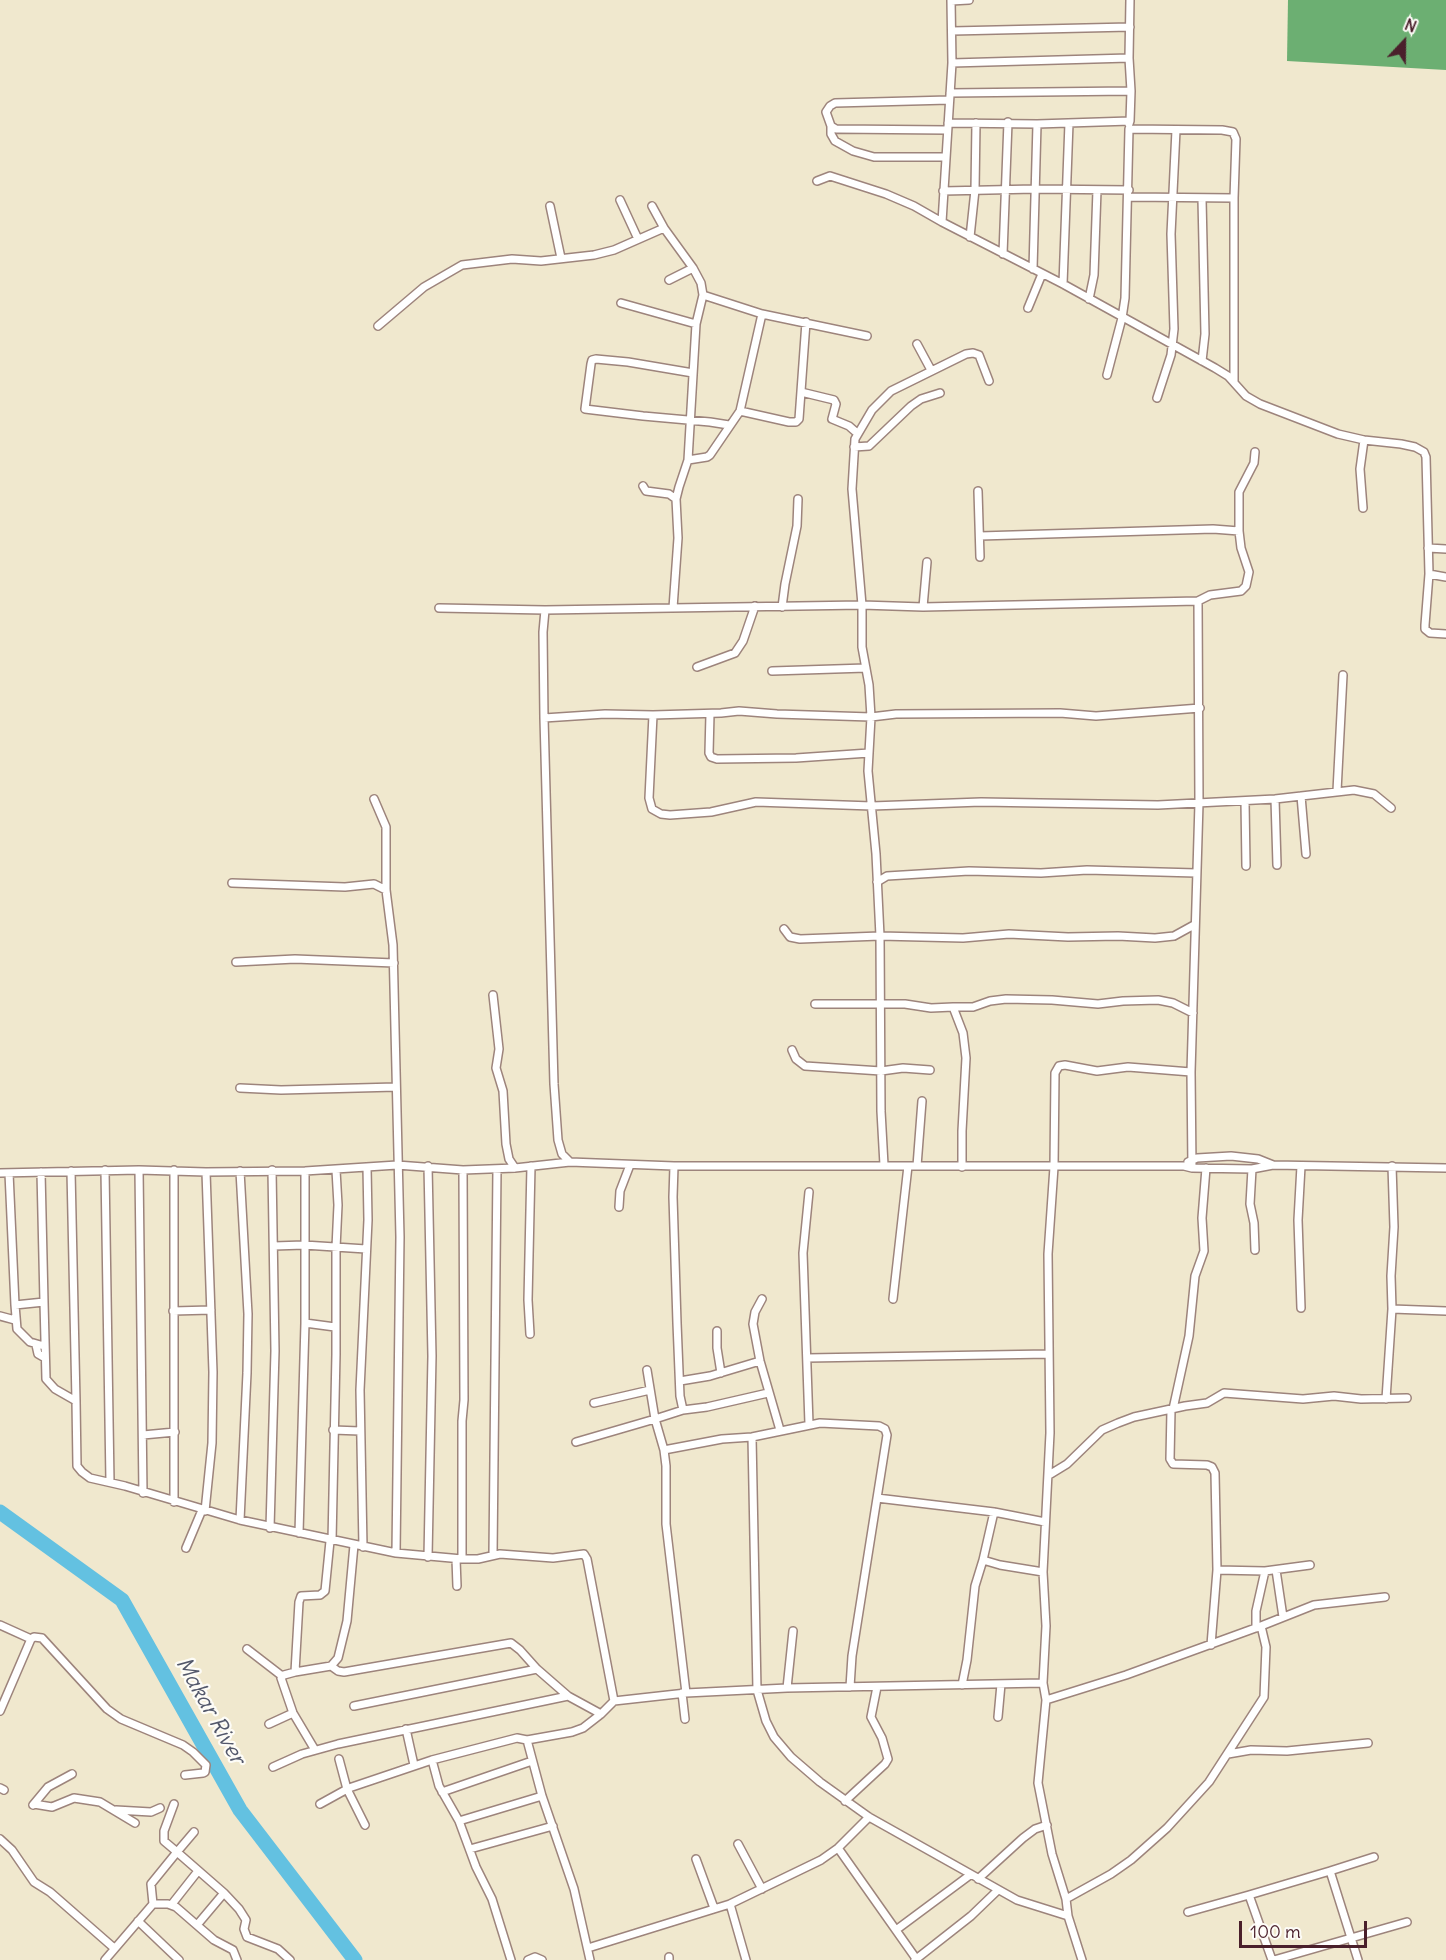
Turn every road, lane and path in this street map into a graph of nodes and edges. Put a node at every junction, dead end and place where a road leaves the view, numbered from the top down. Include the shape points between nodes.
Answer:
1 (951, 0) edge
2 (969, 0) edge
3 (1130, 0) edge
4 (1130, 27) junction
5 (952, 31) junction
6 (1129, 58) junction
7 (952, 63) junction
8 (1131, 90) junction
9 (950, 97) junction
10 (1008, 122) junction
11 (976, 123) junction
12 (1069, 123) junction
13 (1038, 124) junction
14 (1129, 125) junction
15 (831, 126) junction
16 (947, 126) junction
17 (1176, 130) junction
18 (945, 157) junction
19 (817, 180) dead end
20 (1035, 189) junction
21 (975, 190) junction
22 (1004, 190) junction
23 (1097, 190) junction
24 (944, 191) junction
25 (1067, 191) junction
26 (1129, 194) junction
27 (1173, 198) junction
28 (1234, 198) junction
29 (1202, 199) junction
30 (620, 200) dead end
31 (550, 206) dead end
32 (652, 206) dead end
33 (942, 222) junction
34 (664, 228) junction
35 (970, 237) junction
36 (638, 239) junction
37 (1003, 254) junction
38 (561, 258) junction
39 (693, 268) junction
40 (1033, 269) junction
41 (1042, 274) junction
42 (669, 279) dead end
43 (1063, 284) junction
44 (703, 296) junction
45 (1089, 299) junction
46 (621, 303) dead end
47 (1028, 308) dead end
48 (762, 314) junction
49 (1122, 318) junction
50 (806, 322) junction
51 (696, 324) junction
52 (378, 326) dead end
53 (867, 336) dead end
54 (917, 344) dead end
55 (1173, 344) junction
56 (1202, 361) junction
57 (932, 370) junction
58 (693, 373) junction
59 (1107, 375) dead end
60 (988, 381) dead end
61 (1234, 382) junction
62 (801, 393) junction
63 (940, 393) dead end
64 (1157, 398) dead end
65 (740, 411) junction
66 (692, 420) junction
67 (729, 425) junction
68 (857, 433) junction
69 (1364, 440) junction
70 (854, 447) junction
71 (1255, 452) dead end
72 (688, 460) junction
73 (643, 486) dead end
74 (978, 490) dead end
75 (676, 499) junction
76 (798, 499) dead end
77 (1363, 508) dead end
78 (1239, 531) junction
79 (980, 536) junction
80 (1428, 548) junction
81 (1446, 549) edge
82 (980, 556) dead end
83 (927, 562) dead end
84 (1429, 574) junction
85 (1446, 577) edge
86 (1198, 602) junction
87 (862, 605) junction
88 (755, 606) junction
89 (782, 607) junction
90 (923, 607) junction
91 (439, 608) dead end
92 (673, 608) junction
93 (545, 610) junction
94 (1446, 634) edge
95 (698, 667) dead end
96 (866, 668) junction
97 (772, 671) dead end
98 (1343, 675) dead end
99 (1200, 708) junction
100 (710, 714) junction
101 (652, 716) junction
102 (871, 717) junction
103 (544, 718) junction
104 (869, 753) junction
105 (1338, 791) junction
106 (1301, 796) junction
107 (1275, 799) junction
108 (374, 800) dead end
109 (1245, 801) junction
110 (872, 802) junction
111 (1199, 803) junction
112 (1391, 808) dead end
113 (1306, 854) dead end
114 (1277, 865) dead end
115 (876, 866) junction
116 (1246, 866) dead end
117 (1196, 873) junction
118 (887, 876) junction
119 (877, 882) junction
120 (232, 883) dead end
121 (387, 890) junction
122 (1194, 925) junction
123 (784, 929) dead end
124 (880, 936) junction
125 (236, 962) dead end
126 (394, 963) junction
127 (493, 995) dead end
128 (815, 1004) dead end
129 (880, 1004) junction
130 (953, 1007) junction
131 (1193, 1013) junction
132 (792, 1050) dead end
133 (930, 1070) dead end
134 (881, 1071) junction
135 (1191, 1072) junction
136 (396, 1087) junction
137 (240, 1088) dead end
138 (922, 1101) dead end
139 (562, 1154) junction
140 (1191, 1160) junction
141 (570, 1162) junction
142 (558, 1163) junction
143 (397, 1165) junction
144 (630, 1165) junction
145 (884, 1165) junction
146 (1273, 1165) junction
147 (428, 1166) junction
148 (531, 1166) junction
149 (674, 1166) junction
150 (908, 1166) junction
151 (917, 1166) junction
152 (1184, 1166) junction
153 (1302, 1166) junction
154 (1392, 1166) junction
155 (367, 1167) junction
156 (962, 1167) junction
157 (1054, 1167) junction
158 (515, 1168) junction
159 (1192, 1168) junction
160 (1206, 1168) junction
161 (1446, 1168) edge
162 (497, 1169) junction
163 (1252, 1169) junction
164 (105, 1170) junction
165 (139, 1170) junction
166 (174, 1170) junction
167 (272, 1170) junction
168 (336, 1170) junction
169 (463, 1170) junction
170 (71, 1171) junction
171 (305, 1171) junction
172 (41, 1172) junction
173 (206, 1172) junction
174 (240, 1172) junction
175 (0, 1173) edge
176 (9, 1173) junction
177 (809, 1192) dead end
178 (619, 1207) dead end
179 (304, 1245) junction
180 (274, 1246) junction
181 (336, 1248) junction
182 (366, 1249) junction
183 (1255, 1250) dead end
184 (762, 1299) dead end
185 (893, 1299) dead end
186 (44, 1302) junction
187 (15, 1305) junction
188 (1301, 1308) dead end
189 (1392, 1309) junction
190 (211, 1310) junction
191 (173, 1311) junction
192 (1446, 1311) edge
193 (0, 1316) edge
194 (15, 1320) junction
195 (305, 1323) junction
196 (335, 1327) junction
197 (717, 1331) dead end
198 (530, 1334) dead end
199 (40, 1345) junction
200 (1049, 1354) junction
201 (807, 1358) junction
202 (760, 1361) junction
203 (647, 1370) dead end
204 (721, 1373) junction
205 (680, 1381) junction
206 (650, 1390) junction
207 (768, 1393) junction
208 (1407, 1398) dead end
209 (1386, 1399) junction
210 (76, 1401) junction
211 (594, 1403) dead end
212 (683, 1410) junction
213 (1172, 1410) junction
214 (655, 1419) junction
215 (809, 1424) junction
216 (333, 1430) junction
217 (780, 1430) junction
218 (360, 1431) junction
219 (175, 1432) junction
220 (143, 1435) junction
221 (752, 1437) junction
222 (576, 1442) dead end
223 (664, 1450) junction
224 (1049, 1475) junction
225 (110, 1482) junction
226 (143, 1493) junction
227 (877, 1498) junction
228 (174, 1502) junction
229 (203, 1510) junction
230 (994, 1512) junction
231 (240, 1520) junction
232 (1044, 1522) junction
233 (270, 1528) junction
234 (299, 1533) junction
235 (331, 1541) junction
236 (354, 1545) junction
237 (363, 1547) junction
238 (186, 1548) dead end
239 (396, 1553) junction
240 (493, 1555) junction
241 (428, 1557) junction
242 (459, 1559) junction
243 (983, 1560) junction
244 (1310, 1565) dead end
245 (1216, 1570) junction
246 (1276, 1570) junction
247 (1265, 1571) junction
248 (1043, 1572) junction
249 (457, 1586) dead end
250 (1385, 1597) dead end
251 (1283, 1617) junction
252 (0, 1625) edge
253 (1259, 1627) junction
254 (793, 1631) dead end
255 (31, 1639) junction
256 (1211, 1645) junction
257 (247, 1649) dead end
258 (331, 1666) junction
259 (537, 1669) junction
260 (295, 1672) junction
261 (282, 1676) junction
262 (1044, 1683) junction
263 (1001, 1684) junction
264 (962, 1685) junction
265 (850, 1687) junction
266 (877, 1687) junction
267 (787, 1688) junction
268 (756, 1690) junction
269 (684, 1693) junction
270 (568, 1696) junction
271 (1046, 1700) junction
272 (614, 1701) junction
273 (354, 1706) dead end
274 (0, 1711) edge
275 (293, 1713) junction
276 (601, 1714) junction
277 (998, 1717) dead end
278 (685, 1719) dead end
279 (269, 1724) dead end
280 (406, 1729) junction
281 (527, 1740) junction
282 (1368, 1743) dead end
283 (315, 1750) junction
284 (1228, 1754) junction
285 (339, 1759) dead end
286 (432, 1760) junction
287 (532, 1761) junction
288 (414, 1765) junction
289 (273, 1767) dead end
290 (72, 1774) dead end
291 (185, 1775) dead end
292 (347, 1788) junction
293 (442, 1792) junction
294 (542, 1796) junction
295 (845, 1801) junction
296 (174, 1804) dead end
297 (320, 1804) dead end
298 (160, 1808) dead end
299 (116, 1810) junction
300 (869, 1817) junction
301 (459, 1821) junction
302 (135, 1823) dead end
303 (365, 1825) dead end
304 (1047, 1825) junction
305 (554, 1826) junction
306 (194, 1832) dead end
307 (0, 1839) edge
308 (738, 1844) dead end
309 (838, 1848) junction
310 (470, 1849) junction
311 (177, 1852) junction
312 (1374, 1857) dead end
313 (696, 1859) dead end
314 (1330, 1870) junction
315 (198, 1871) junction
316 (970, 1875) junction
317 (978, 1879) junction
318 (762, 1889) junction
319 (998, 1890) junction
320 (224, 1893) junction
321 (1249, 1895) junction
322 (1066, 1899) junction
323 (153, 1904) junction
324 (172, 1904) junction
325 (730, 1904) junction
326 (714, 1908) junction
327 (1188, 1912) dead end
328 (1068, 1916) junction
329 (138, 1921) junction
330 (1407, 1922) dead end
331 (197, 1925) junction
332 (896, 1930) junction
333 (1352, 1938) junction
334 (114, 1948) junction
335 (588, 1948) junction
336 (105, 1960) edge
337 (179, 1960) edge
338 (237, 1960) edge
339 (290, 1960) edge
340 (511, 1960) edge
341 (528, 1960) edge
342 (542, 1960) edge
343 (590, 1960) edge
344 (746, 1960) edge
345 (916, 1960) edge
346 (1082, 1960) edge
347 (1273, 1960) edge
348 (1358, 1960) edge

1 - 2 street
1 - 5 street
3 - 4 street
4 - 5 street
4 - 6 street
5 - 7 street
6 - 7 street
6 - 8 street
7 - 9 street
8 - 9 street
8 - 14 street
9 - 15 street via 836,103 826,112
9 - 16 street
10 - 11 street
10 - 13 street
10 - 22 street
11 - 16 street
11 - 21 street
12 - 13 street
12 - 14 street
12 - 25 street
13 - 20 street
14 - 17 street
14 - 26 street
15 - 16 street
15 - 18 street via 831,134 839,145 874,157
16 - 18 street
17 - 27 street
17 - 28 street via 1222,130 1235,135
18 - 24 street
19 - 33 street via 830,176 886,194
20 - 22 street
20 - 25 street
20 - 40 street
21 - 22 street
21 - 24 street
21 - 35 street
22 - 37 street
23 - 25 street
23 - 26 street
23 - 45 street via 1094,275
24 - 33 street
25 - 43 street
26 - 27 street
26 - 49 street
27 - 29 street
27 - 55 street
28 - 29 street
28 - 61 street
29 - 56 street
30 - 36 street
31 - 38 street
32 - 34 street
33 - 35 street
34 - 36 street
34 - 39 street
35 - 37 street
36 - 38 street via 604,252
37 - 40 street
38 - 52 street via 462,265 424,287
39 - 42 street
39 - 44 street
40 - 41 street
41 - 43 street
41 - 47 street
43 - 45 street
44 - 48 street
44 - 51 street
45 - 49 street
46 - 51 street
48 - 50 street
48 - 65 street
49 - 55 street
49 - 59 street
50 - 53 street
50 - 62 street
51 - 58 street
54 - 57 street
55 - 56 street
55 - 64 street
56 - 61 street
57 - 60 street via 973,352 981,357
57 - 68 street via 885,396
58 - 66 street
58 - 66 street via 592,360 585,409
61 - 69 street via 1260,404 1321,429
62 - 65 street via 801,416 796,422
62 - 68 street via 834,400 832,418
63 - 70 street via 911,406 869,446
65 - 67 street
66 - 67 street
66 - 72 street
67 - 72 street via 711,455
68 - 70 street
69 - 77 street via 1360,469
69 - 80 street via 1401,444 1424,452
70 - 87 street via 852,489
71 - 78 street via 1254,463 1239,492
72 - 75 street
73 - 75 street via 646,491 669,494
74 - 79 street
75 - 92 street via 678,538
76 - 89 street
78 - 79 street
78 - 86 street via 1249,573 1246,586 1241,591 1210,595
79 - 82 street
80 - 81 street
80 - 84 street
83 - 90 street
84 - 85 street
84 - 94 street via 1425,630 1435,635
86 - 90 street
86 - 99 street
87 - 89 street
87 - 90 street
87 - 96 street via 861,638
88 - 89 street
88 - 92 street
88 - 95 street via 735,653
91 - 93 street
92 - 93 street
93 - 103 street
96 - 97 street
96 - 102 street
98 - 105 street
99 - 102 street via 1096,716 1060,713
99 - 111 street
100 - 101 street
100 - 102 street via 739,711
100 - 104 street via 709,753 714,759
101 - 103 street
101 - 110 street via 649,798 652,809 661,814 711,812 756,802
102 - 104 street
103 - 139 street via 554,1084
104 - 110 street
105 - 106 street
105 - 112 street via 1366,792 1381,798
106 - 107 street
106 - 113 street
107 - 109 street
107 - 114 street
108 - 121 street via 386,827
109 - 111 street
109 - 116 street
110 - 111 street
110 - 115 street
111 - 117 street
115 - 118 street
115 - 119 street
117 - 118 street via 969,871
117 - 122 street
118 - 119 street
119 - 124 street
120 - 121 street via 345,887 374,884
121 - 126 street
122 - 124 street via 1174,936 1155,938
122 - 131 street
123 - 124 street via 790,937 801,939
124 - 129 street
125 - 126 street via 294,959
126 - 136 street
127 - 158 street via 499,1049 496,1068 503,1091 506,1144
128 - 129 street
129 - 130 street
129 - 134 street
130 - 131 street via 1006,999 1098,1004 1158,1000
130 - 156 street via 963,1033 966,1058
131 - 135 street
132 - 134 street via 795,1059 805,1066
133 - 134 street
134 - 145 street
135 - 140 street
135 - 157 street via 1128,1067 1097,1071 1059,1066 1054,1081
136 - 137 street
136 - 143 street
138 - 151 street
139 - 141 street
139 - 142 street
140 - 146 street via 1230,1156
140 - 152 street
140 - 159 street
141 - 142 street
141 - 144 street
142 - 148 street
143 - 147 street
143 - 155 street
143 - 239 street via 400,1237
144 - 149 street
144 - 178 street
145 - 149 street
145 - 150 street
146 - 153 street
146 - 163 street
147 - 169 street
147 - 241 street via 432,1356
148 - 158 street
148 - 198 street
149 - 205 street
150 - 151 street
150 - 185 street
151 - 156 street
152 - 157 street
152 - 159 street
153 - 154 street
153 - 188 street via 1298,1221
154 - 161 street
154 - 189 street
155 - 168 street
155 - 182 street
156 - 157 street
157 - 200 street via 1048,1254
158 - 162 street
159 - 160 street
160 - 163 street
160 - 213 street via 1204,1251 1195,1276 1189,1336
162 - 169 street
162 - 240 street
163 - 183 street via 1250,1204
164 - 165 street
164 - 170 street
164 - 225 street
165 - 166 street
165 - 220 street
166 - 173 street
166 - 191 street
167 - 171 street
167 - 174 street
167 - 180 street
168 - 171 street
168 - 181 street
169 - 242 street via 464,1400
170 - 172 street
170 - 210 street
171 - 179 street
172 - 176 street
172 - 186 street
173 - 174 street
173 - 190 street
174 - 231 street via 248,1314
175 - 176 street
176 - 187 street
177 - 201 street via 803,1253
179 - 180 street
179 - 181 street
179 - 195 street
180 - 233 street
181 - 182 street
181 - 196 street
182 - 218 street
184 - 202 street via 753,1324
186 - 187 street
186 - 199 street
187 - 194 street
189 - 192 street
189 - 209 street
190 - 191 street
190 - 229 street via 212,1443
191 - 219 street
193 - 194 street
194 - 199 street via 22,1337
195 - 196 street
195 - 234 street
196 - 216 street
197 - 204 street
199 - 210 street via 46,1379
200 - 201 street
200 - 224 street
201 - 215 street
202 - 204 street
202 - 207 street
203 - 206 street
204 - 205 street
205 - 212 street
206 - 211 street
206 - 214 street
207 - 212 street
207 - 217 street
208 - 209 street
209 - 213 street via 1303,1399 1227,1393 1211,1402
210 - 225 street via 77,1466 90,1478
212 - 214 street
213 - 224 street via 1134,1417 1102,1430 1067,1464
213 - 245 street via 1173,1464 1207,1465 1215,1473
214 - 222 street
214 - 223 street
215 - 217 street
215 - 227 street via 885,1429
216 - 218 street
216 - 235 street
217 - 221 street
218 - 237 street
219 - 220 street
219 - 228 street
220 - 226 street
221 - 223 street
221 - 268 street
223 - 269 street via 668,1536
224 - 232 street
225 - 226 street
226 - 228 street
227 - 230 street
227 - 265 street
228 - 229 street
229 - 231 street
229 - 238 street
230 - 232 street
230 - 243 street
231 - 233 street
232 - 248 street
233 - 234 street
234 - 235 street
235 - 236 street
235 - 260 street via 325,1591 302,1596 299,1602
236 - 237 street
236 - 258 street via 345,1634 338,1658
237 - 239 street
239 - 241 street
240 - 242 street
240 - 272 street via 585,1556
241 - 242 street
242 - 249 street
243 - 248 street
243 - 264 street via 975,1586
244 - 246 street
245 - 247 street
245 - 256 street
246 - 247 street
246 - 251 street
247 - 253 street via 1256,1611
248 - 262 street
250 - 251 street via 1314,1605
251 - 253 street
252 - 255 street
253 - 256 street
253 - 284 street via 1266,1647 1264,1697
254 - 267 street
255 - 274 street
255 - 291 street via 42,1638 107,1709 121,1719 183,1745 206,1765 203,1773
256 - 271 street
257 - 261 street
258 - 259 street via 344,1672 507,1643 515,1645
258 - 260 street
259 - 270 street
259 - 273 street
260 - 261 street
261 - 275 street
262 - 263 street
262 - 271 street
263 - 264 street
263 - 277 street
264 - 266 street
265 - 266 street
265 - 267 street
266 - 295 street via 871,1717 888,1759
267 - 268 street
268 - 269 street
268 - 295 street via 766,1721 781,1746
269 - 272 street
269 - 278 street
270 - 276 street
270 - 280 street
271 - 304 street via 1038,1783
272 - 276 street
275 - 279 street
275 - 283 street
276 - 281 street via 583,1728
280 - 283 street
280 - 288 street
281 - 286 street via 520,1737
281 - 287 street
282 - 284 street
283 - 289 street
284 - 322 street via 1202,1792 1167,1828 1131,1860
285 - 292 street
286 - 288 street
286 - 293 street
287 - 293 street
287 - 294 street
288 - 292 street
290 - 299 street via 48,1787 33,1806 51,1807 74,1798 100,1802
292 - 297 street
292 - 303 street
293 - 301 street
294 - 301 street
294 - 305 street
295 - 300 street
296 - 311 street via 163,1837
298 - 299 street via 151,1812
299 - 302 street
300 - 309 street
300 - 316 street
301 - 310 street
304 - 317 street via 1029,1834
304 - 322 street
305 - 310 street
305 - 335 street
306 - 311 street
307 - 334 street via 34,1882
308 - 318 street
309 - 318 street
309 - 332 street
310 - 340 street via 492,1899
311 - 315 street
311 - 323 street via 152,1884
312 - 314 street
313 - 326 street
314 - 321 street
314 - 333 street
315 - 320 street
315 - 324 street
316 - 317 street
316 - 332 street
317 - 319 street
318 - 325 street
319 - 328 street
319 - 345 street
320 - 331 street
320 - 339 street via 244,1917 247,1937 278,1949
321 - 327 street
321 - 347 street
322 - 328 street
323 - 324 street
323 - 329 street
324 - 331 street
325 - 326 street
325 - 344 street
326 - 335 street
328 - 346 street
329 - 334 street
329 - 337 street
330 - 333 street
331 - 338 street via 233,1950
332 - 345 street
333 - 347 street
333 - 348 street
334 - 336 street
335 - 343 street
341 - 342 street

